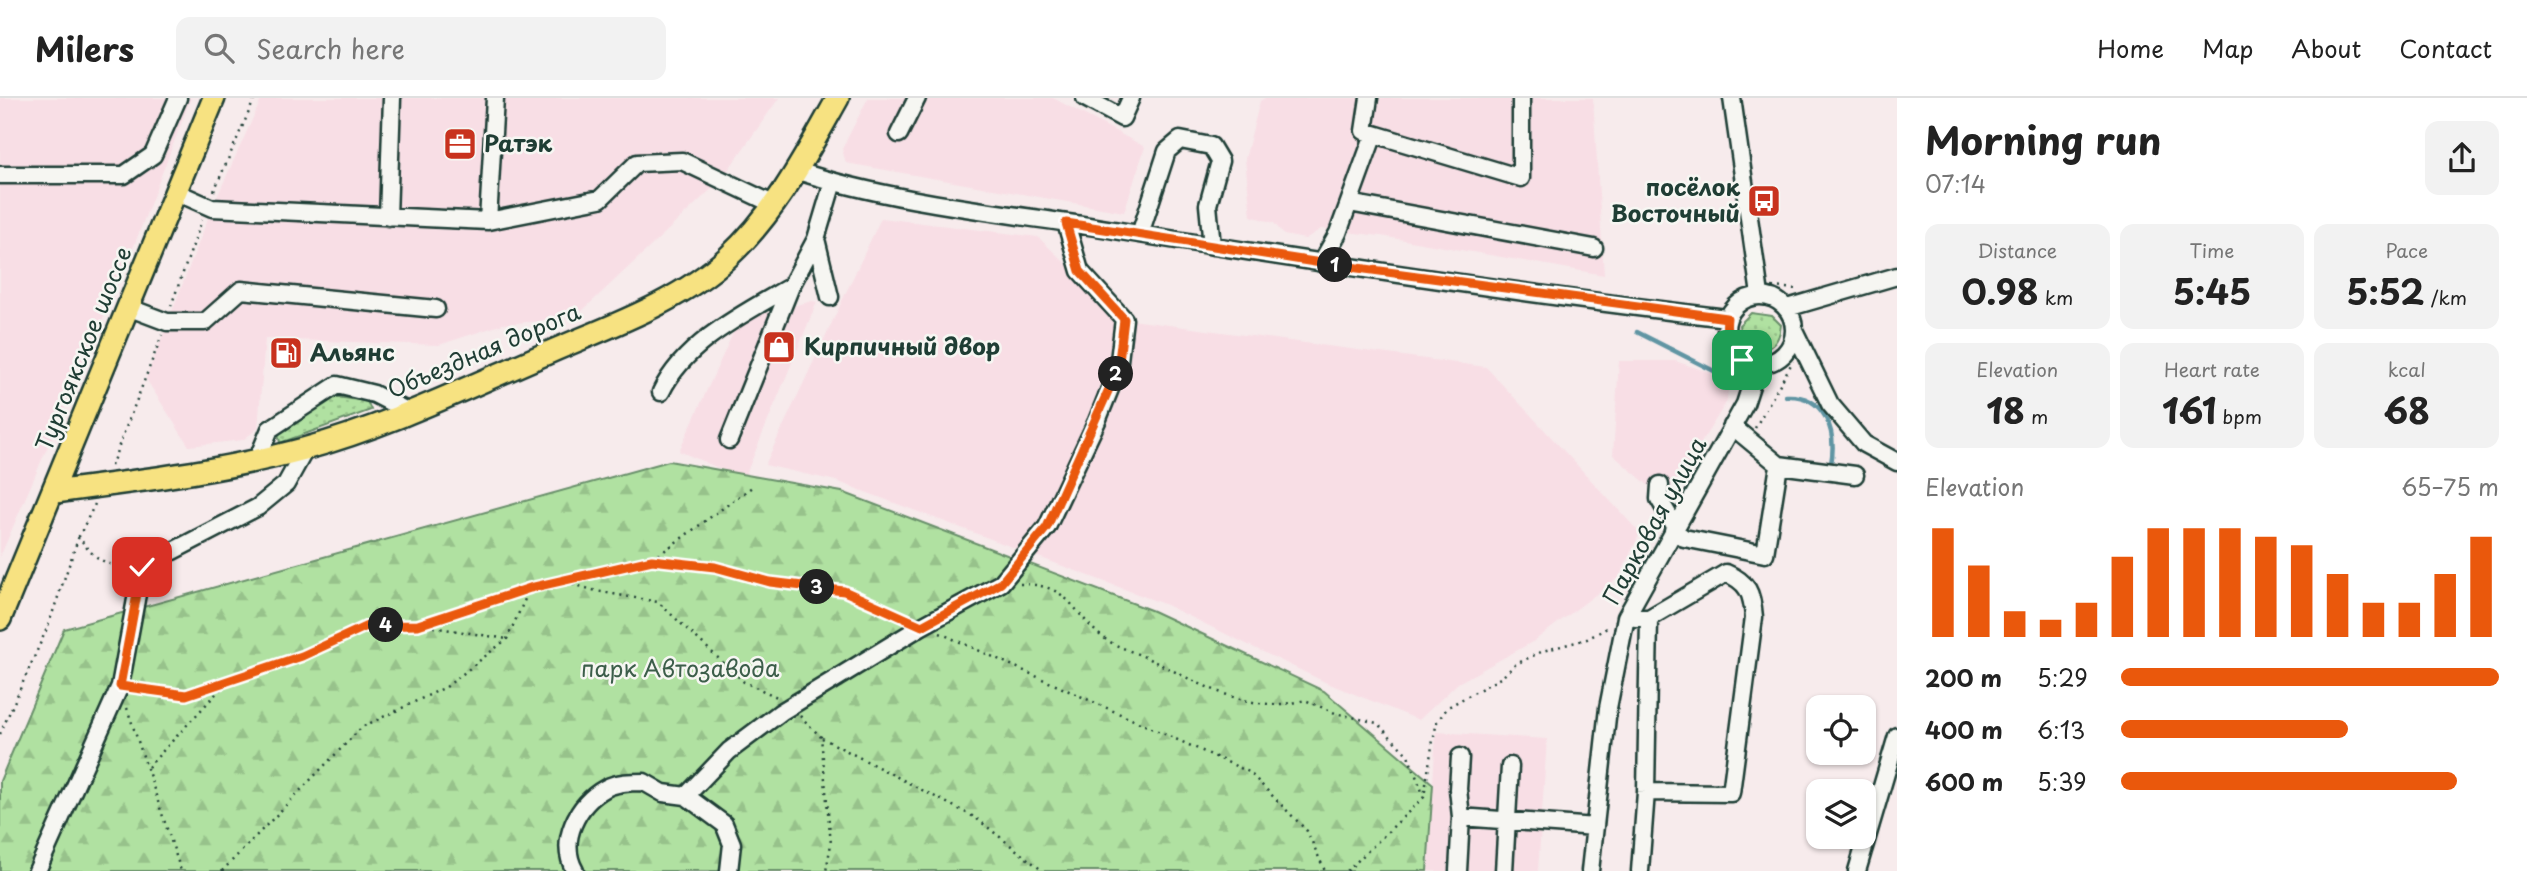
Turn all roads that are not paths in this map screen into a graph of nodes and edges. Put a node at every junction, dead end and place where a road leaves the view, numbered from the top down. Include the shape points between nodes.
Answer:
1 (178, 98) edge
2 (214, 98) edge
3 (392, 98) edge
4 (495, 98) edge
5 (838, 98) edge
6 (917, 98) edge
7 (1085, 98) edge
8 (1131, 98) edge
9 (1369, 98) edge
10 (1521, 98) edge
11 (1732, 98) edge
12 (899, 134) dead end
13 (1374, 134) junction
14 (798, 171) junction
15 (0, 175) edge
16 (833, 182) junction
17 (176, 192) junction
18 (1349, 202) junction
19 (775, 205) junction
20 (388, 217) junction
21 (488, 221) junction
22 (1066, 223) junction
23 (1140, 234) junction
24 (816, 239) junction
25 (1212, 246) junction
26 (1594, 248) dead end
27 (1321, 263) junction
28 (1897, 276) edge
29 (791, 286) junction
30 (1759, 290) junction
31 (830, 297) dead end
32 (130, 308) junction
33 (1787, 308) junction
34 (436, 309) dead end
35 (1727, 318) junction
36 (1795, 332) junction
37 (1758, 365) junction
38 (661, 392) dead end
39 (409, 412) junction
40 (1732, 426) junction
41 (729, 440) dead end
42 (306, 449) junction
43 (257, 460) junction
44 (1896, 462) edge
45 (1779, 465) junction
46 (1854, 475) dead end
47 (1660, 485) dead end
48 (54, 492) junction
49 (1674, 528) junction
50 (1637, 618) junction
51 (0, 619) edge
52 (1897, 736) edge
53 (1460, 757) dead end
54 (1510, 766) dead end
55 (1646, 792) junction
56 (686, 796) junction
57 (1461, 817) junction
58 (1507, 821) junction
59 (1595, 827) junction
60 (37, 871) edge
61 (575, 871) edge
62 (729, 871) edge
63 (1458, 871) edge
64 (1504, 871) edge
65 (1590, 871) edge
66 (1640, 871) edge
67 (1857, 871) edge

1 - 15 street via 153,155 124,175
2 - 17 main road, Тургоякское шоссе
3 - 20 street
4 - 21 street
5 - 14 main road, Объездная дорога
6 - 12 street
7 - 8 street via 1122,118
9 - 13 street via 1364,131
10 - 13 street via 1521,178
11 - 30 street
13 - 18 street
14 - 16 street
14 - 19 main road, Объездная дорога
16 - 22 street
16 - 24 street
17 - 20 street via 207,207
17 - 32 main road, Тургоякское шоссе
18 - 26 street
18 - 27 street
19 - 21 street via 682,161 671,161 637,163 600,200
19 - 39 main road, Объездная дорога via 726,259 690,286 624,321
20 - 21 street
22 - 23 street
22 - 56 street via 1080,271 1124,319 1118,369 1047,527 1001,583 781,712 729,751
23 - 25 street
23 - 25 street via 1167,151 1180,140 1211,146 1220,161 1208,205
24 - 29 street
24 - 31 street
25 - 27 street
27 - 35 street
28 - 33 street
29 - 38 street via 730,323 671,371
29 - 41 street
30 - 33 street
30 - 35 street via 1734,306
32 - 34 street via 167,322 205,322 241,290
32 - 48 main road, Тургоякское шоссе
33 - 36 street
35 - 37 street via 1725,334 1731,348 1742,360
36 - 37 street via 1778,359
36 - 44 street via 1830,404 1864,444
37 - 40 street, Парковая улица
39 - 42 main road, Объездная дорога
39 - 43 street via 373,394 337,385 270,429
40 - 45 street
40 - 49 street, Парковая улица
42 - 43 main road, Объездная дорога
42 - 60 street via 286,484 258,507 142,567 120,686
43 - 48 main road, Объездная дорога
45 - 46 street
45 - 49 street via 1765,554 1685,538
47 - 49 street via 1659,499
48 - 51 main road, Тургоякское шоссе
49 - 50 street, Парковая улица
50 - 55 street
50 - 55 street via 1726,573 1743,581 1752,598 1754,617 1731,793
50 - 59 street, Парковая улица via 1608,708
52 - 67 street
53 - 57 street
54 - 58 street
55 - 66 street
56 - 61 street via 663,793 644,782 608,787 578,815 568,839 568,859
56 - 62 street via 724,824 732,844
57 - 58 street
57 - 63 street
58 - 59 street
58 - 64 street
59 - 65 street, Парковая улица

